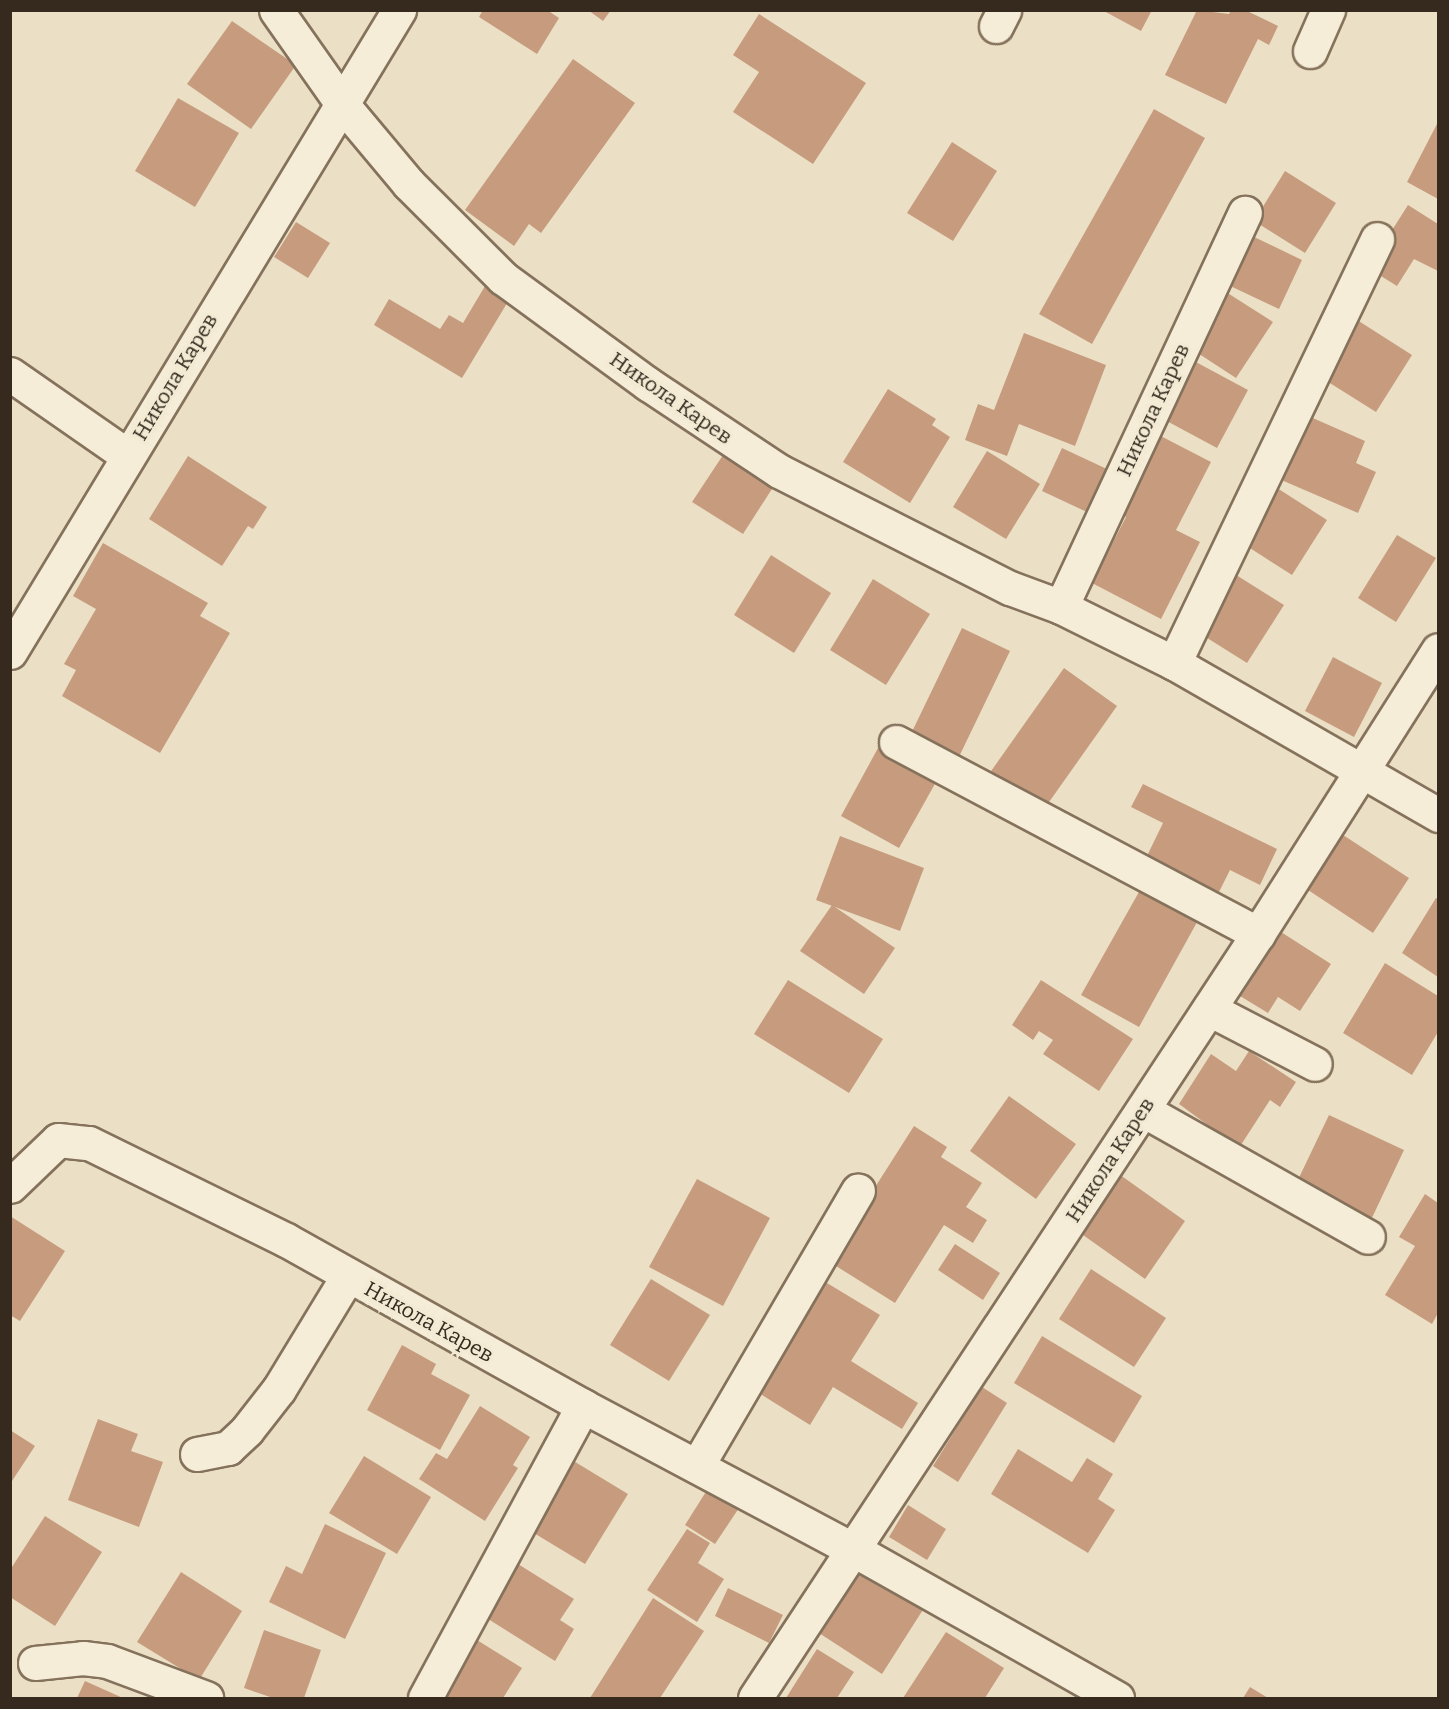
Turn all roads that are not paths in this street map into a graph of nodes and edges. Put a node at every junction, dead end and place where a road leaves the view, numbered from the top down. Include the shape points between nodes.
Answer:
1 (276, 10) edge
2 (399, 10) edge
3 (1328, 10) edge
4 (1310, 51) dead end
5 (342, 104) junction
6 (1245, 213) dead end
7 (1377, 240) dead end
8 (10, 374) edge
9 (128, 456) junction
10 (1061, 607) junction
11 (1438, 650) edge
12 (10, 652) edge
13 (1173, 663) junction
14 (896, 742) dead end
15 (1363, 768) junction
16 (1438, 815) edge
17 (1258, 934) junction
18 (1209, 1009) junction
19 (1315, 1064) dead end
20 (1143, 1110) junction
21 (10, 1186) edge
22 (858, 1191) dead end
23 (1368, 1237) dead end
24 (347, 1277) junction
25 (583, 1406) junction
26 (197, 1454) dead end
27 (697, 1466) junction
28 (854, 1550) junction
29 (35, 1664) dead end
30 (206, 1698) edge
31 (424, 1698) edge
32 (755, 1698) edge
33 (1117, 1698) edge

1 - 5 street, Никола Карев
2 - 5 street, Никола Карев
3 - 4 street
5 - 9 street, Никола Карев
5 - 10 street, Никола Карев via 409,184 503,278 648,384 779,471 1010,588
6 - 10 street, Никола Карев
7 - 13 street
8 - 9 street
9 - 12 street, Никола Карев
10 - 13 street, Никола Карев
11 - 15 street, Никола Карев
13 - 15 street, Никола Карев
14 - 17 street
15 - 16 street
15 - 17 street, Никола Карев
17 - 18 street, Никола Карев
18 - 19 street
18 - 20 street, Никола Карев
20 - 23 street
20 - 28 street, Никола Карев
21 - 24 street, Никола Карев via 49,1146 74,1138 286,1240
22 - 27 street
24 - 25 street, Никола Карев
24 - 26 street via 279,1389 247,1430 228,1448
25 - 27 street, Никола Карев
25 - 31 street
27 - 28 street, Никола Карев
28 - 32 street, Никола Карев
28 - 33 street
29 - 30 street via 83,1658 107,1661

